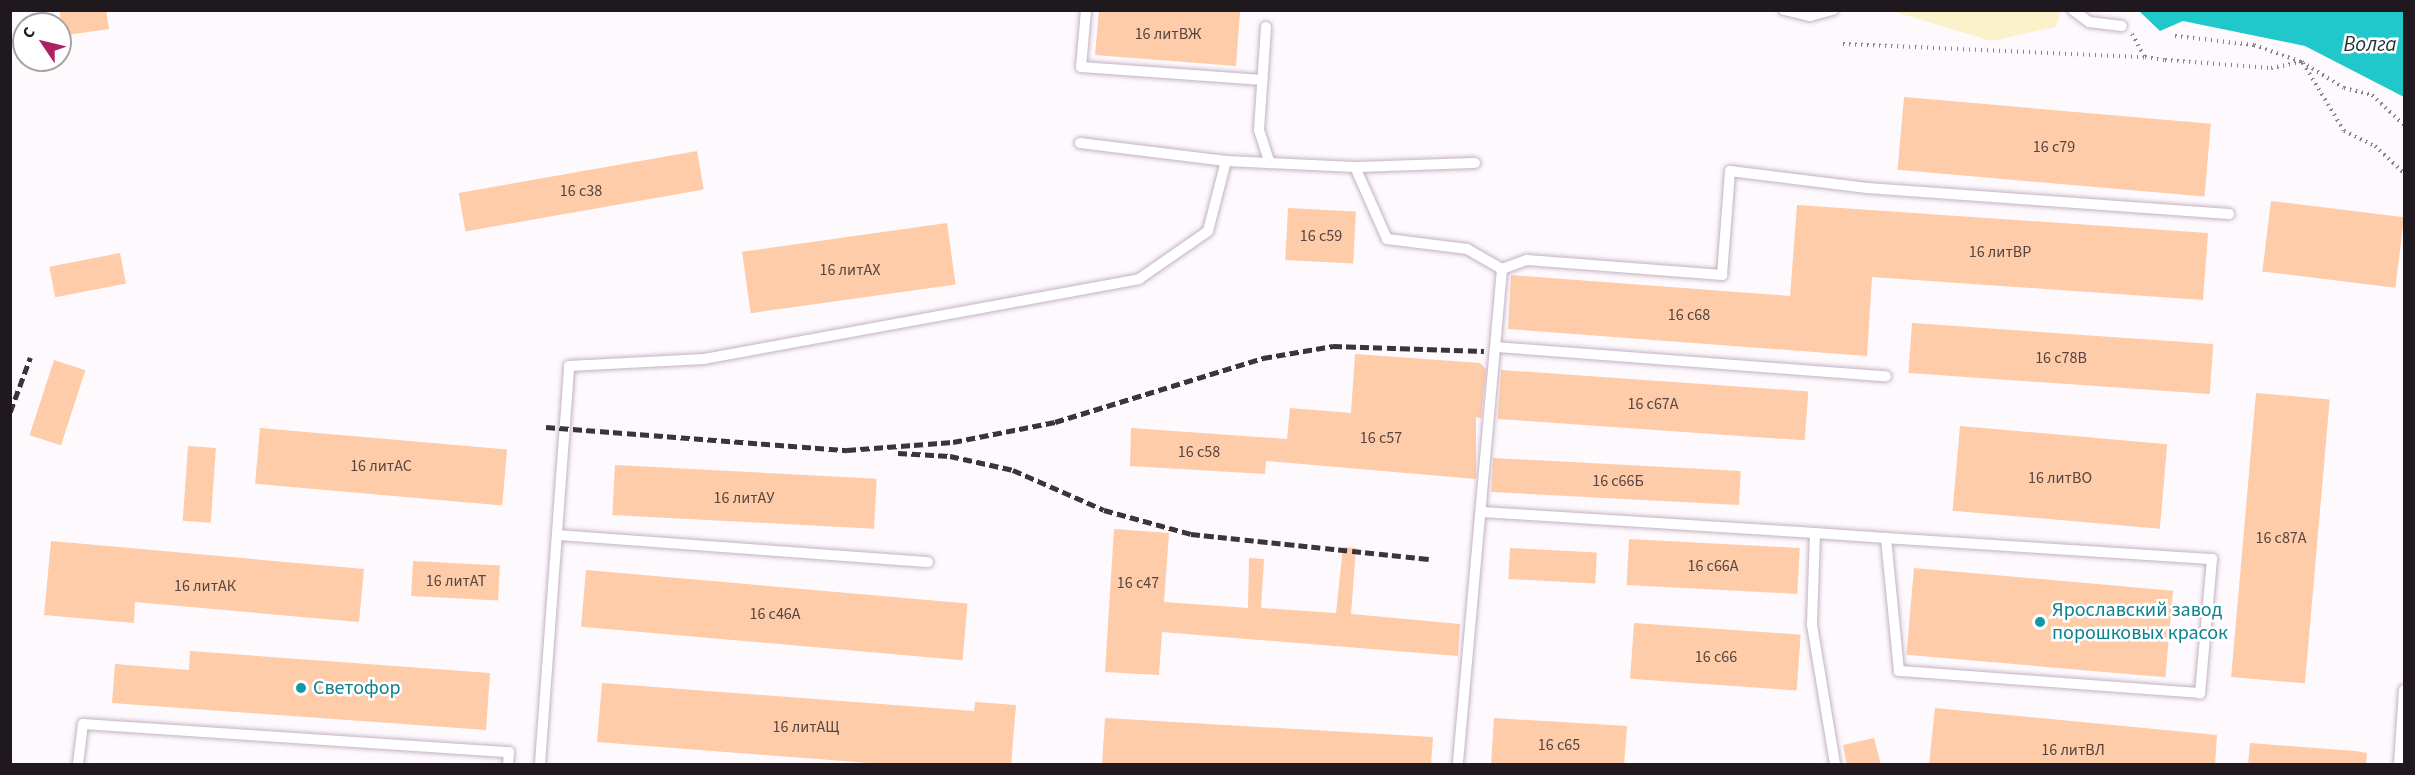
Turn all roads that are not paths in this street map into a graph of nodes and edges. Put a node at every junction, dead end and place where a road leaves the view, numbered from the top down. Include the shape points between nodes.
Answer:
1 (1086, 10) edge
2 (1784, 10) edge
3 (1833, 10) edge
4 (2073, 10) edge
5 (2122, 26) road end
6 (1266, 27) dead end
7 (1263, 80) junction
8 (1080, 143) dead end
9 (1226, 161) junction
10 (1270, 163) junction
11 (1475, 163) dead end
12 (1355, 167) junction
13 (2229, 214) dead end
14 (1502, 268) junction
15 (1496, 347) junction
16 (1886, 375) dead end
17 (1482, 512) junction
18 (1815, 533) junction
19 (558, 535) junction
20 (1886, 538) junction
21 (928, 562) dead end
22 (2404, 690) edge
23 (78, 765) edge
24 (508, 765) edge
25 (540, 765) edge
26 (1458, 765) edge
27 (1835, 765) edge
28 (2399, 765) edge

1 - 7 lane via 1081,67
2 - 3 lane via 1810,16
4 - 5 lane via 2089,22
6 - 7 lane
7 - 10 lane via 1259,130
8 - 9 lane
9 - 10 lane
9 - 19 lane via 1208,231 1139,279 704,359 569,366
10 - 12 lane
11 - 12 lane
12 - 14 lane via 1387,239 1467,249
13 - 14 lane via 1868,188 1730,171 1722,275 1527,260
14 - 15 lane
15 - 16 lane
15 - 17 lane
17 - 18 lane
17 - 26 lane
18 - 20 lane
18 - 27 lane via 1812,625
19 - 21 lane
19 - 25 lane
20 - 20 lane via 1899,671 2200,693 2212,559
22 - 28 lane
23 - 24 lane via 83,724 508,752

